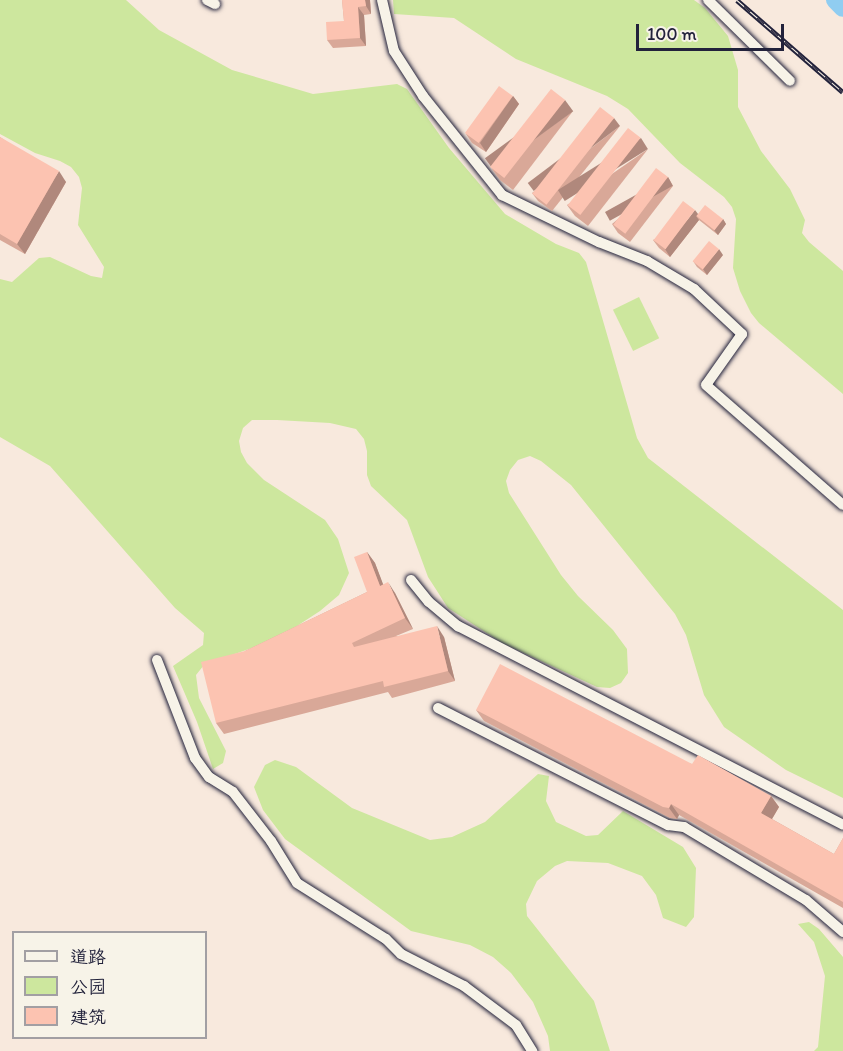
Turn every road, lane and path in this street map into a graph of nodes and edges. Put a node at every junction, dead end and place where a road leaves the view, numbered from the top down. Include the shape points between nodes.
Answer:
1 (382, 0) edge
2 (708, 0) edge
3 (790, 81) dead end
4 (843, 505) edge
5 (411, 580) dead end
6 (157, 660) dead end
7 (438, 708) dead end
8 (843, 825) edge
9 (843, 932) edge
10 (532, 1051) edge

1 - 4 street via 394,51 423,96 502,195 647,261 693,289 742,334 706,386
2 - 3 street
5 - 8 street via 429,602 458,626
6 - 10 street via 195,758 209,777 233,792 248,810 297,884 386,939 401,954 464,986 516,1024
7 - 9 street via 668,825 684,827 806,900

